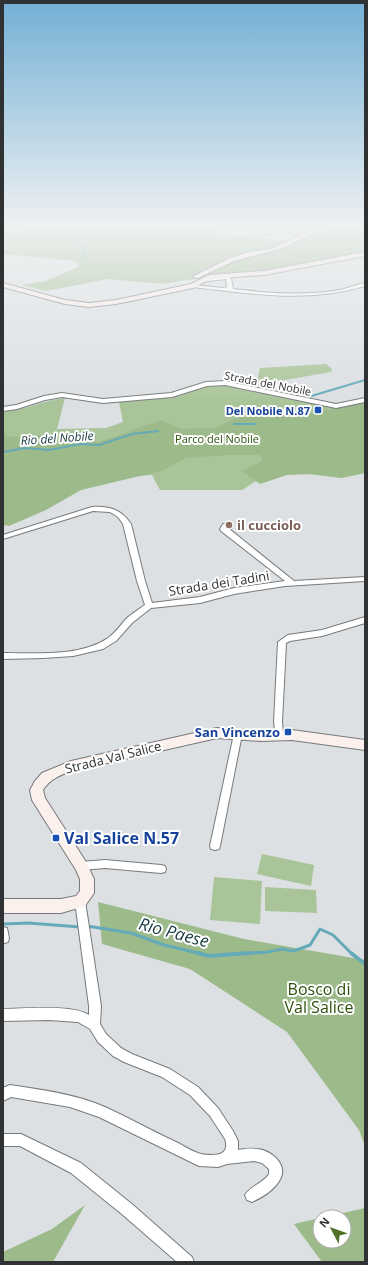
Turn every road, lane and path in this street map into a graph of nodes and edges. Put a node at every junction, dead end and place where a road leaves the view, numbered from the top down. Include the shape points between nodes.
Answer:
1 (229, 285) edge
2 (362, 285) edge
3 (3, 286) edge
4 (192, 286) junction
5 (365, 400) edge
6 (3, 409) edge
7 (225, 526) dead end
8 (3, 537) edge
9 (365, 579) edge
10 (292, 583) junction
11 (149, 606) junction
12 (365, 620) edge
13 (3, 656) edge
14 (238, 734) junction
15 (279, 735) junction
16 (365, 745) edge
17 (215, 846) dead end
18 (81, 866) junction
19 (161, 869) dead end
20 (80, 901) junction
21 (3, 906) edge
22 (3, 1015) edge
23 (94, 1025) junction
24 (3, 1095) edge
25 (3, 1140) edge
26 (227, 1158) junction
27 (252, 1195) dead end
28 (187, 1262) edge

1 - 4 street via 231,288
2 - 4 street via 322,293 260,294
3 - 4 street via 66,302 89,305
5 - 6 street, Strada del Nobile via 336,406 225,383 206,384 172,395 103,401 62,395
7 - 10 street, Strada dei Tadini via 224,529
8 - 11 street via 92,508 103,508 118,513 127,524
9 - 10 street, Strada dei Tadini
10 - 11 street, Strada dei Tadini via 234,591 200,600
11 - 13 street via 109,642 93,649 60,654
12 - 15 street via 322,633 288,638 282,642
14 - 15 street, Strada Val Salice
14 - 17 street
14 - 18 street, Strada Val Salice via 217,733 133,751 71,766 42,780 36,790 39,800
15 - 16 street, Strada Val Salice
18 - 19 street via 105,864
18 - 20 street, Strada Val Salice via 87,879 87,893
20 - 21 street via 61,906
20 - 23 street via 95,1006
22 - 23 street via 80,1016
23 - 26 street via 102,1038 117,1052 166,1073 194,1091 214,1112 229,1135 233,1147
24 - 26 street via 10,1091 70,1101 101,1112 199,1160 212,1162
25 - 28 street via 21,1140 76,1168
26 - 27 street via 259,1155 274,1164 276,1174 262,1190

